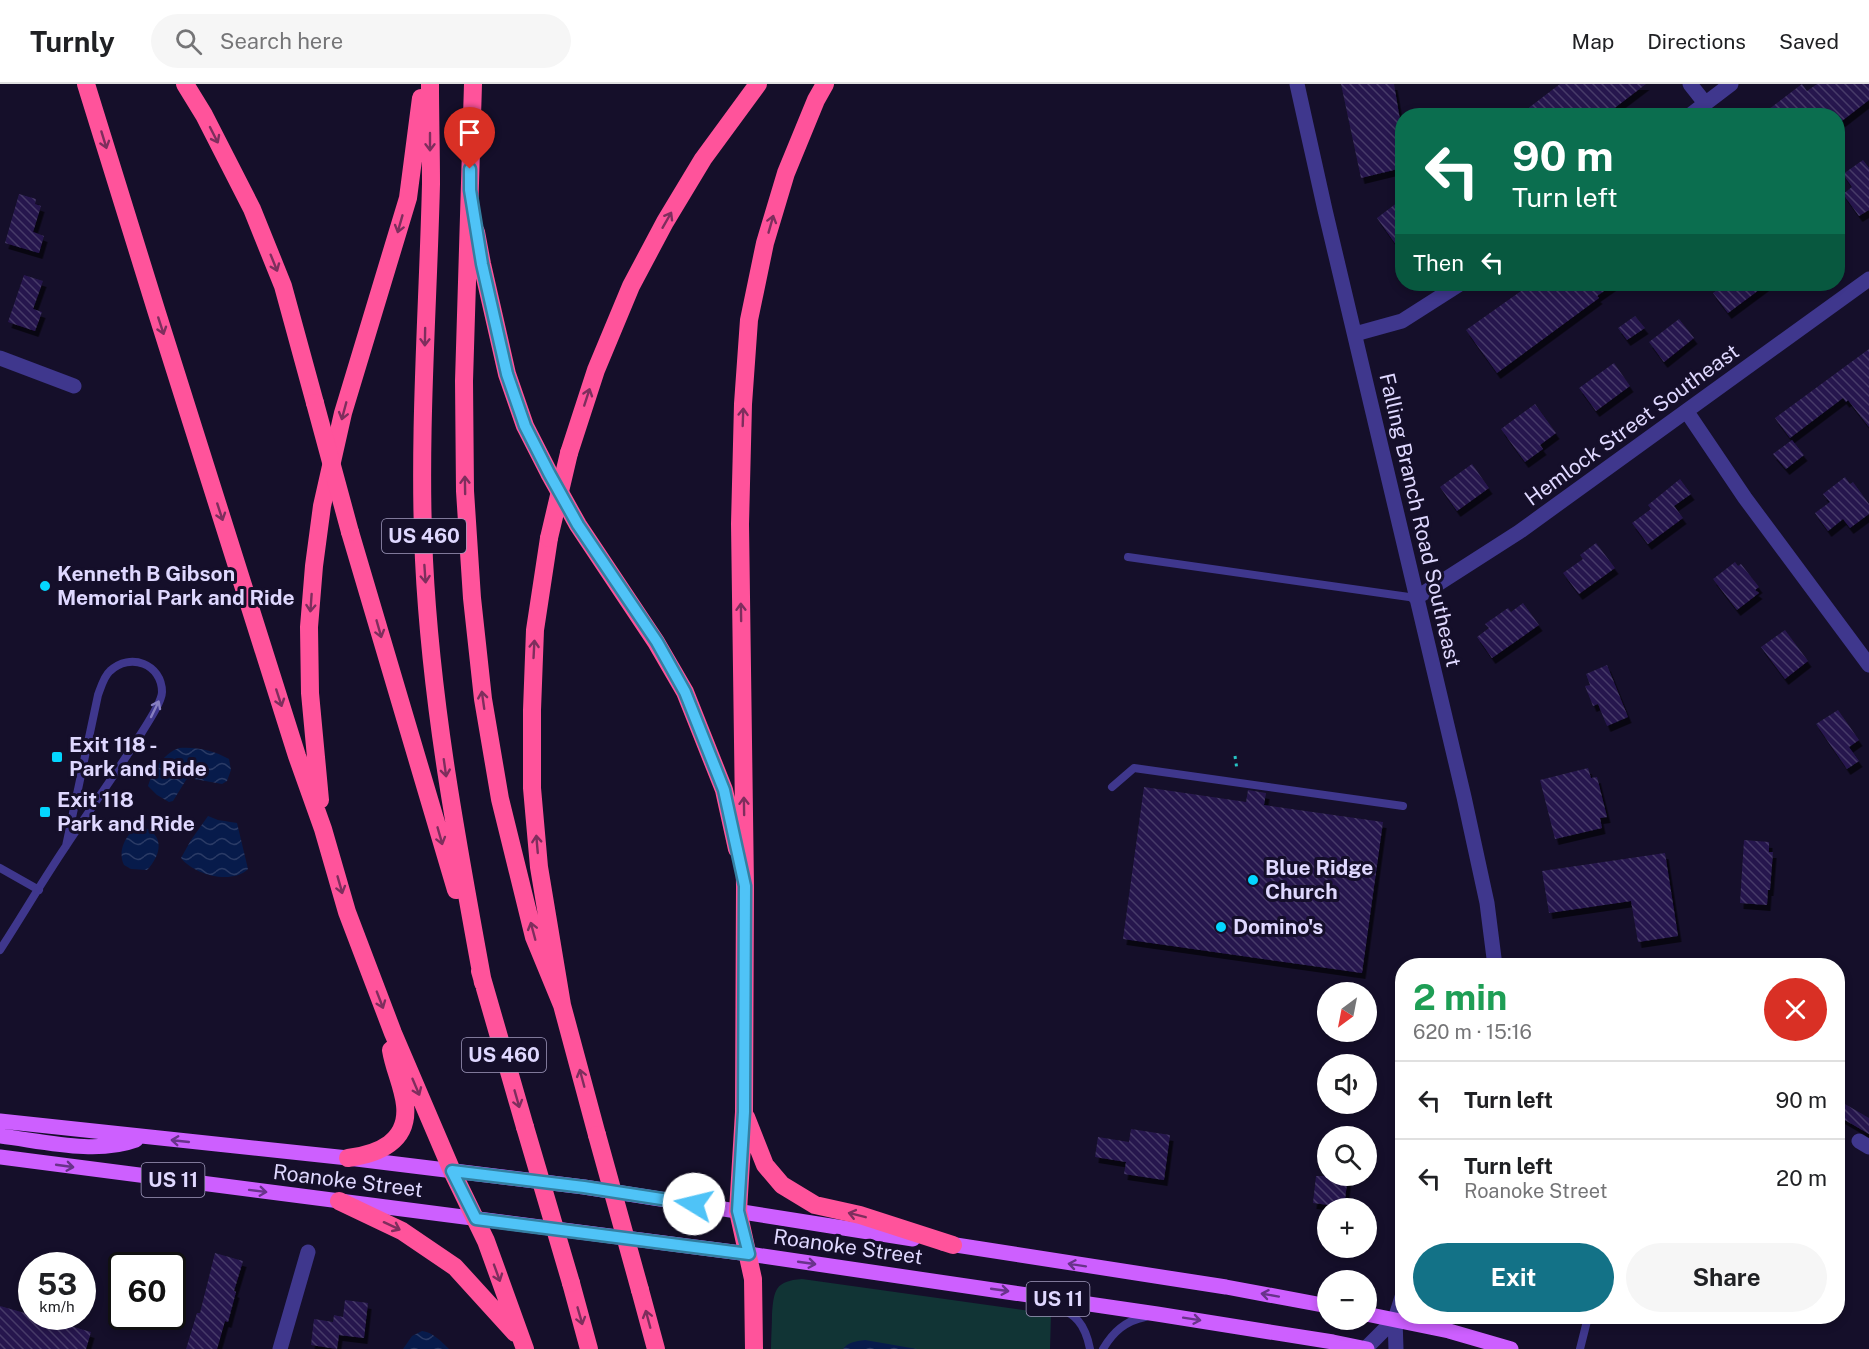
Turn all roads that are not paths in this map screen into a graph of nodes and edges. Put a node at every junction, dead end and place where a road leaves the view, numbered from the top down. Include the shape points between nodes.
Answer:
1 (86, 84) edge
2 (185, 84) edge
3 (423, 84) edge
4 (430, 84) edge
5 (473, 84) edge
6 (758, 84) edge
7 (825, 84) edge
8 (1297, 84) edge
9 (1690, 84) edge
10 (1731, 84) edge
11 (1706, 103) junction
12 (1699, 108) edge
13 (470, 190) junction
14 (1869, 279) edge
15 (1449, 291) edge
16 (1355, 334) junction
17 (0, 358) edge
18 (74, 386) dead end
19 (1687, 412) junction
20 (1128, 557) dead end
21 (1416, 598) junction
22 (1869, 665) edge
23 (1112, 787) dead end
24 (1403, 806) dead end
25 (323, 829) junction
26 (66, 846) junction
27 (0, 868) edge
28 (745, 886) junction
29 (39, 890) junction
30 (0, 950) edge
31 (1494, 958) edge
32 (483, 983) junction
33 (562, 1005) junction
34 (393, 1034) junction
35 (744, 1112) junction
36 (0, 1121) edge
37 (0, 1136) edge
38 (142, 1137) junction
39 (348, 1158) junction
40 (2, 1159) edge
41 (452, 1171) junction
42 (339, 1201) junction
43 (738, 1211) junction
44 (476, 1219) junction
45 (952, 1245) junction
46 (308, 1252) dead end
47 (749, 1254) junction
48 (1032, 1295) junction
49 (1317, 1303) edge
50 (1157, 1314) junction
51 (1377, 1316) edge
52 (1395, 1319) joint
53 (1395, 1324) edge
54 (1418, 1324) edge
55 (1586, 1324) edge
56 (523, 1345) edge
57 (280, 1349) edge
58 (590, 1349) edge
59 (656, 1349) edge
60 (754, 1349) edge
61 (1090, 1349) edge
62 (1102, 1349) edge
63 (1366, 1349) edge
64 (1396, 1349) edge
65 (1510, 1349) edge
66 (1580, 1349) edge

1 -> 25 highway
2 -> 32 highway, US 460, bridge via 252,209 283,286 350,532
3 -> 25 highway via 408,198 343,413 319,526 309,627 309,693
4 -> 32 highway, US 460 via 424,559 435,695 450,806
5 - 13 highway, US 460
33 -> 6 highway, bridge via 539,867 532,788 535,630 549,538 569,453 596,370 631,286 703,159
28 -> 7 highway via 740,524 749,320 765,243 786,173
8 - 16 street, Falling Branch Road Southeast
9 - 11 street
10 - 11 street
11 - 12 street
13 - 28 highway via 507,374 525,426 578,525 657,642 685,692 724,790
33 -> 13 highway, US 460 via 534,938 500,799 480,677 465,491
14 - 19 street, Hemlock Street Southeast
15 - 16 street via 1402,321
16 - 21 street, Falling Branch Road Southeast
17 - 18 street
19 - 21 street, Hemlock Street Southeast via 1519,532
19 - 22 street via 1745,498
20 - 21 lane
21 - 31 street, Falling Branch Road Southeast via 1482,882
23 - 24 lane via 1134,768
25 -> 34 highway via 348,912
26 -> 26 lane via 145,728 163,694 159,675 146,664 120,663 108,672 98,695
26 - 29 lane
27 - 29 lane
28 - 35 highway
29 - 30 lane
32 -> 58 highway, US 460, bridge
59 -> 33 highway, US 460, bridge
34 - 39 highway via 392,1056 405,1104 402,1127 385,1148
34 -> 41 highway
35 - 43 highway
45 -> 35 highway via 860,1215 815,1205 782,1185 765,1165
36 - 38 main road, Roanoke Street / US 11
37 - 38 main road via 100,1147
39 -> 38 main road, Roanoke Street / US 11
39 - 41 main road, Roanoke Street / US 11
40 -> 42 main road, Roanoke Street / US 11
41 - 43 main road, Roanoke Street / US 11
41 - 44 highway
42 - 44 main road, Roanoke Street / US 11
42 -> 56 highway via 402,1231 455,1267
43 - 45 main road, Roanoke Street / US 11
43 - 47 highway
44 - 47 main road, Roanoke Street / US 11
44 -> 56 highway
49 -> 45 main road, Roanoke Street / US 11
46 - 57 street
47 -> 48 main road, Roanoke Street / US 11
47 - 60 highway
48 - 50 main road, Roanoke Street / US 11
48 - 61 lane via 1076,1317
50 - 62 lane via 1135,1319 1118,1329
50 -> 63 main road, Roanoke Street / US 11
51 - 52 main road
52 - 63 street
53 - 64 street
54 - 65 main road
55 - 66 lane

